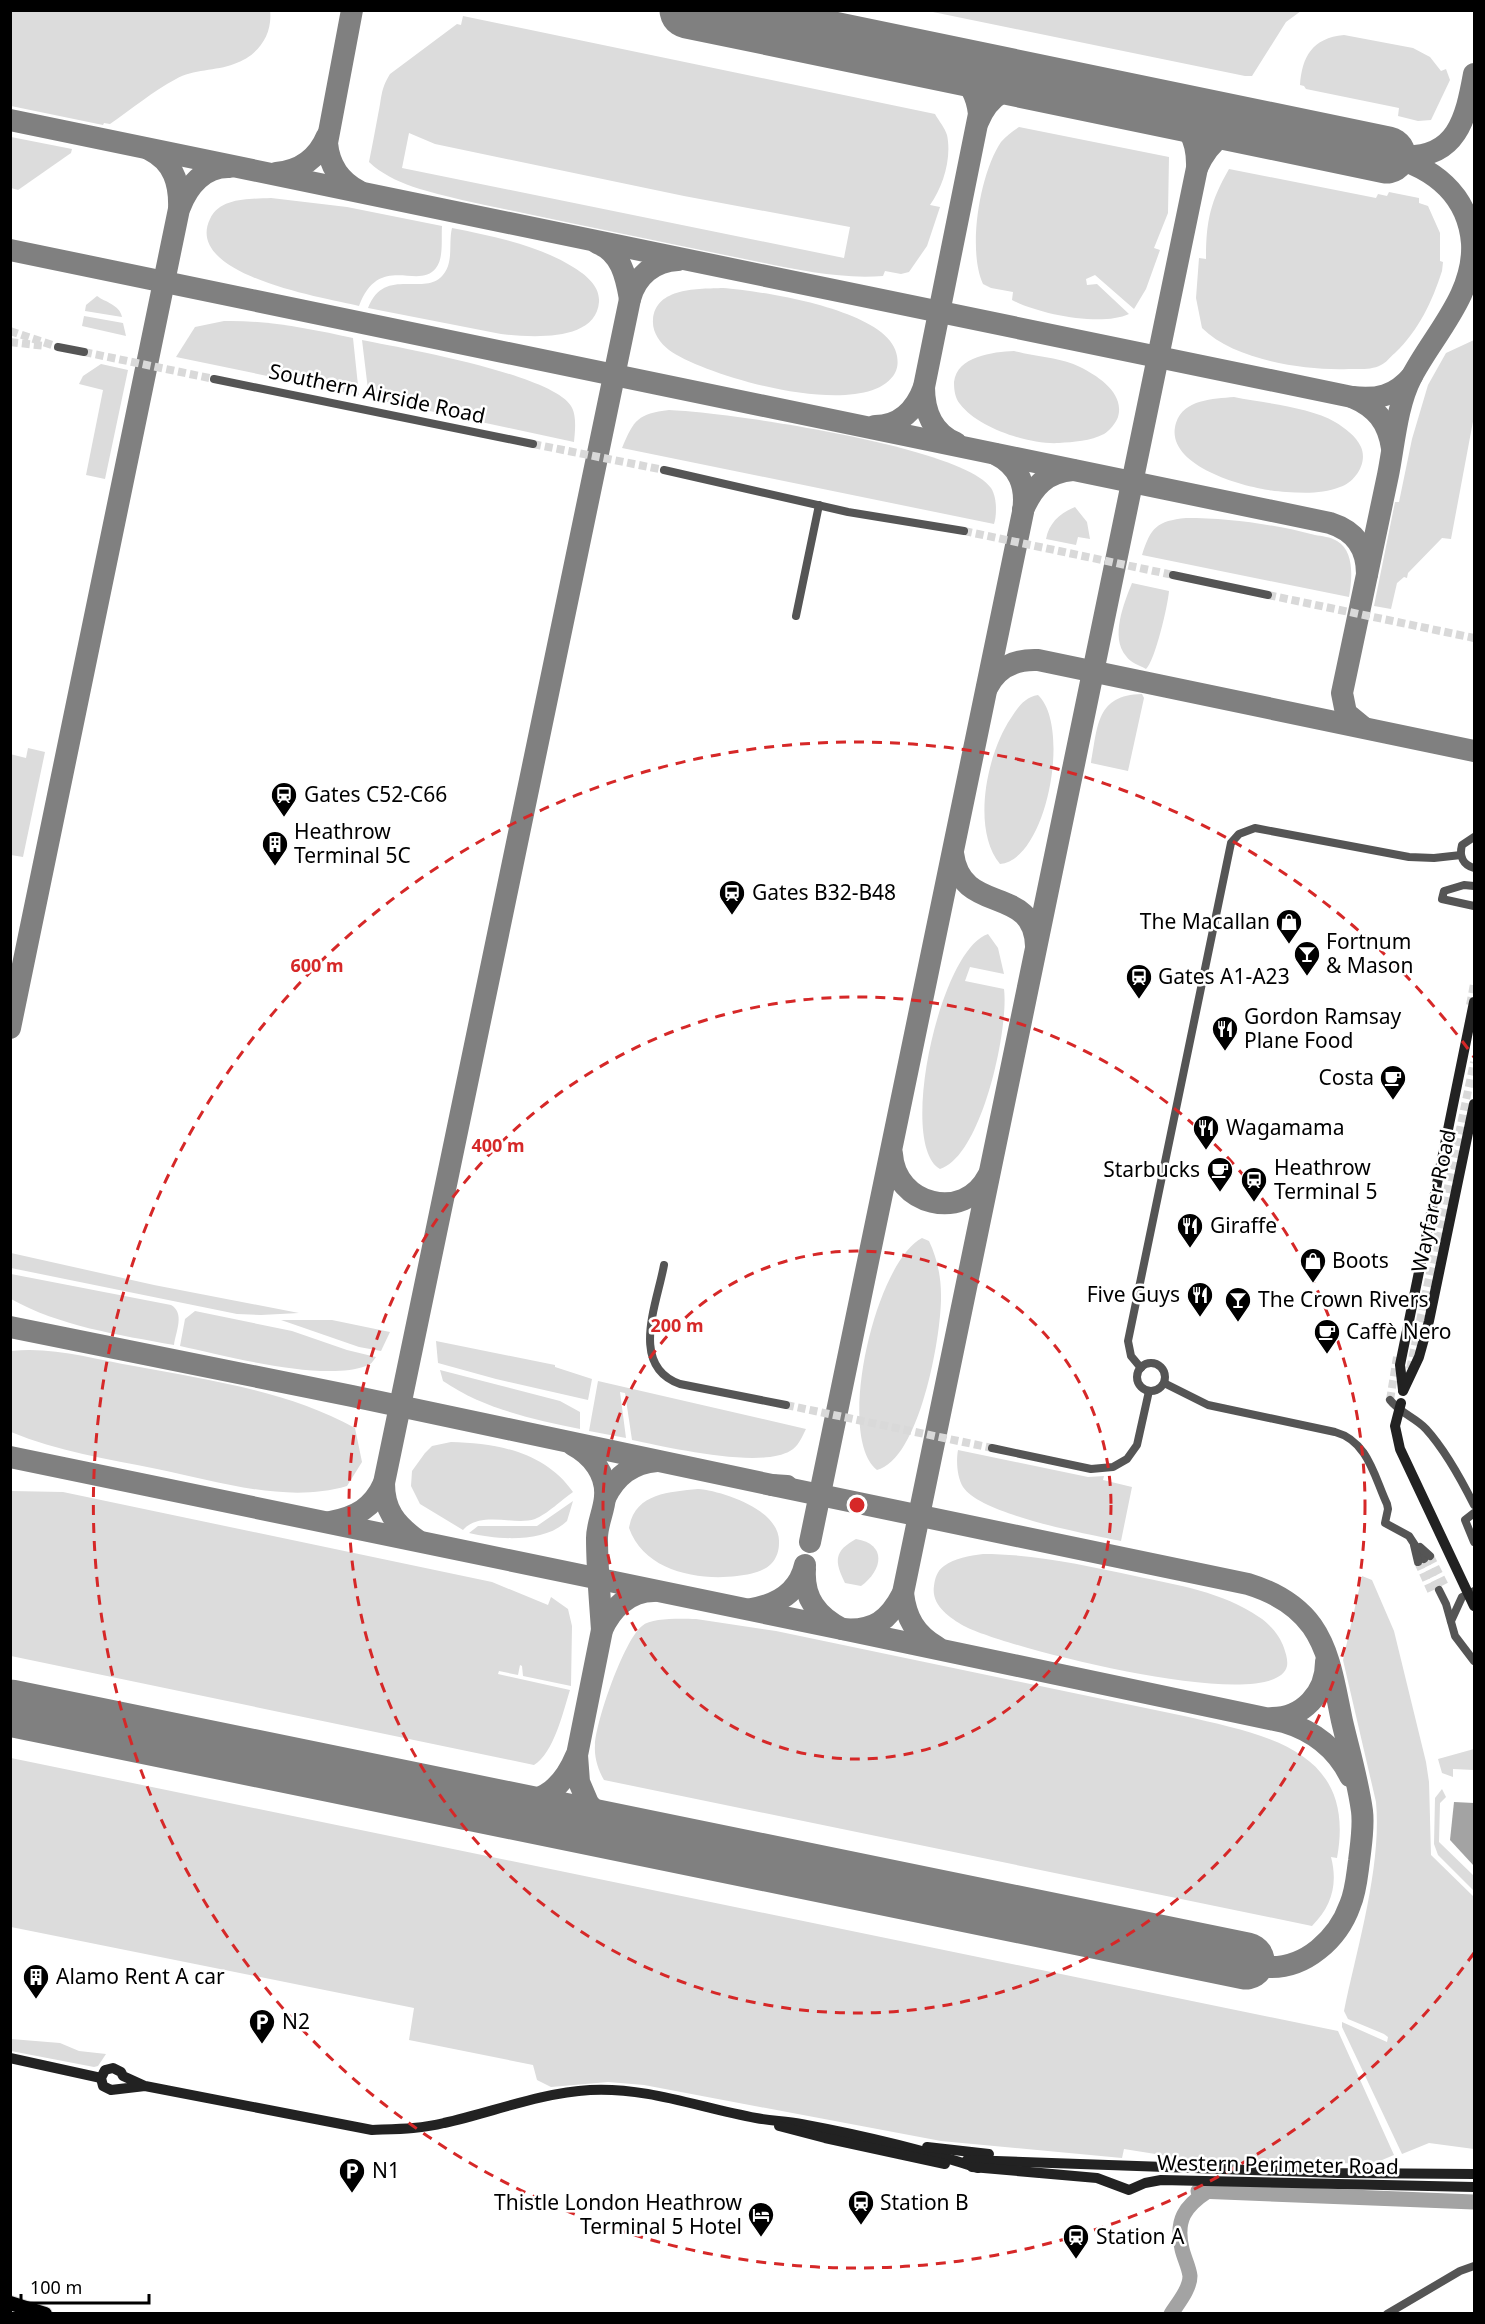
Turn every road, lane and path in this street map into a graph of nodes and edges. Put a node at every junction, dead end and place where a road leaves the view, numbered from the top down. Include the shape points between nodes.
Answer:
1 (58, 347) tunnel mouth
2 (84, 352) tunnel mouth
3 (214, 379) tunnel mouth
4 (533, 444) tunnel mouth
5 (664, 470) tunnel mouth
6 (819, 505) junction
7 (964, 531) tunnel mouth
8 (1173, 575) tunnel mouth
9 (1268, 595) tunnel mouth
10 (796, 616) dead end
11 (1474, 837) edge
12 (1461, 855) junction
13 (1474, 868) edge
14 (1474, 886) edge
15 (1474, 906) edge
16 (1474, 1002) edge
17 (1474, 1104) edge
18 (664, 1265) dead end
19 (1141, 1368) junction
20 (1164, 1383) junction
21 (1403, 1390) junction
22 (1149, 1391) junction
23 (1398, 1402) junction
24 (786, 1405) tunnel mouth
25 (1415, 1421) junction
26 (992, 1448) tunnel mouth
27 (1474, 1505) edge
28 (1474, 1513) edge
29 (1474, 1542) edge
30 (1424, 1559) tunnel mouth
31 (1474, 1591) edge
32 (1446, 1604) junction
33 (1474, 1606) edge
34 (1451, 1621) junction
35 (1474, 1661) edge
36 (10, 2058) edge
37 (123, 2076) junction
38 (101, 2078) junction
39 (145, 2086) junction
40 (119, 2088) junction
41 (756, 2118) junction
42 (880, 2141) junction
43 (958, 2161) junction
44 (937, 2162) junction
45 (1036, 2162) junction
46 (978, 2168) junction
47 (1474, 2174) edge
48 (1474, 2187) edge
49 (1474, 2266) edge
50 (10, 2303) edge
51 (45, 2313) edge
52 (1387, 2313) edge

1 - 2 street
3 - 4 street, Southern Airside Road
5 - 6 street
6 - 7 street
6 - 10 street
8 - 9 street
11 - 12 street via 1462,845
12 - 13 street
12 - 19 street via 1409,857 1255,828 1239,834 1232,843 1128,1341 1131,1356
14 - 15 street via 1444,891 1442,899
16 - 21 street via 1401,1365
17 - 21 street, Wayfarer Road via 1429,1321 1419,1357
18 - 24 street via 649,1341 650,1355 659,1371 680,1384
19 - 20 street via 1153,1364 1161,1367
19 - 22 street via 1138,1382
20 - 22 street via 1158,1390
20 - 30 street via 1208,1405 1350,1437 1364,1453 1388,1506 1385,1523 1403,1531
21 - 23 street, Wayfarer Road
22 - 26 street via 1137,1445 1113,1467 1091,1469
23 - 25 street
23 - 25 street via 1397,1409
23 - 33 street, Wayfarer Road, bridge via 1395,1426 1400,1449
25 - 27 street via 1426,1429
28 - 29 street via 1466,1517 1465,1523
31 - 34 street via 1462,1597
32 - 32 street via 1439,1590
32 - 34 street
34 - 35 street via 1455,1636
36 - 38 street
37 - 38 street via 117,2069 109,2068
37 - 39 street
37 - 40 street
38 - 40 street via 106,2089
39 - 40 street
39 - 41 street, Western Perimeter Road via 372,2130 442,2124 566,2092 611,2089 656,2094
41 - 42 street, Western Perimeter Road
41 - 44 street, Western Perimeter Road via 793,2131
42 - 43 street, Western Perimeter Road
42 - 45 street, Western Perimeter Road
43 - 44 street, Western Perimeter Road
43 - 45 street, Western Perimeter Road
43 - 46 street, Western Perimeter Road
44 - 46 street, Western Perimeter Road
45 - 47 street, Western Perimeter Road
46 - 48 street, Western Perimeter Road via 1097,2178 1129,2190 1161,2180
49 - 52 street
50 - 51 highway

